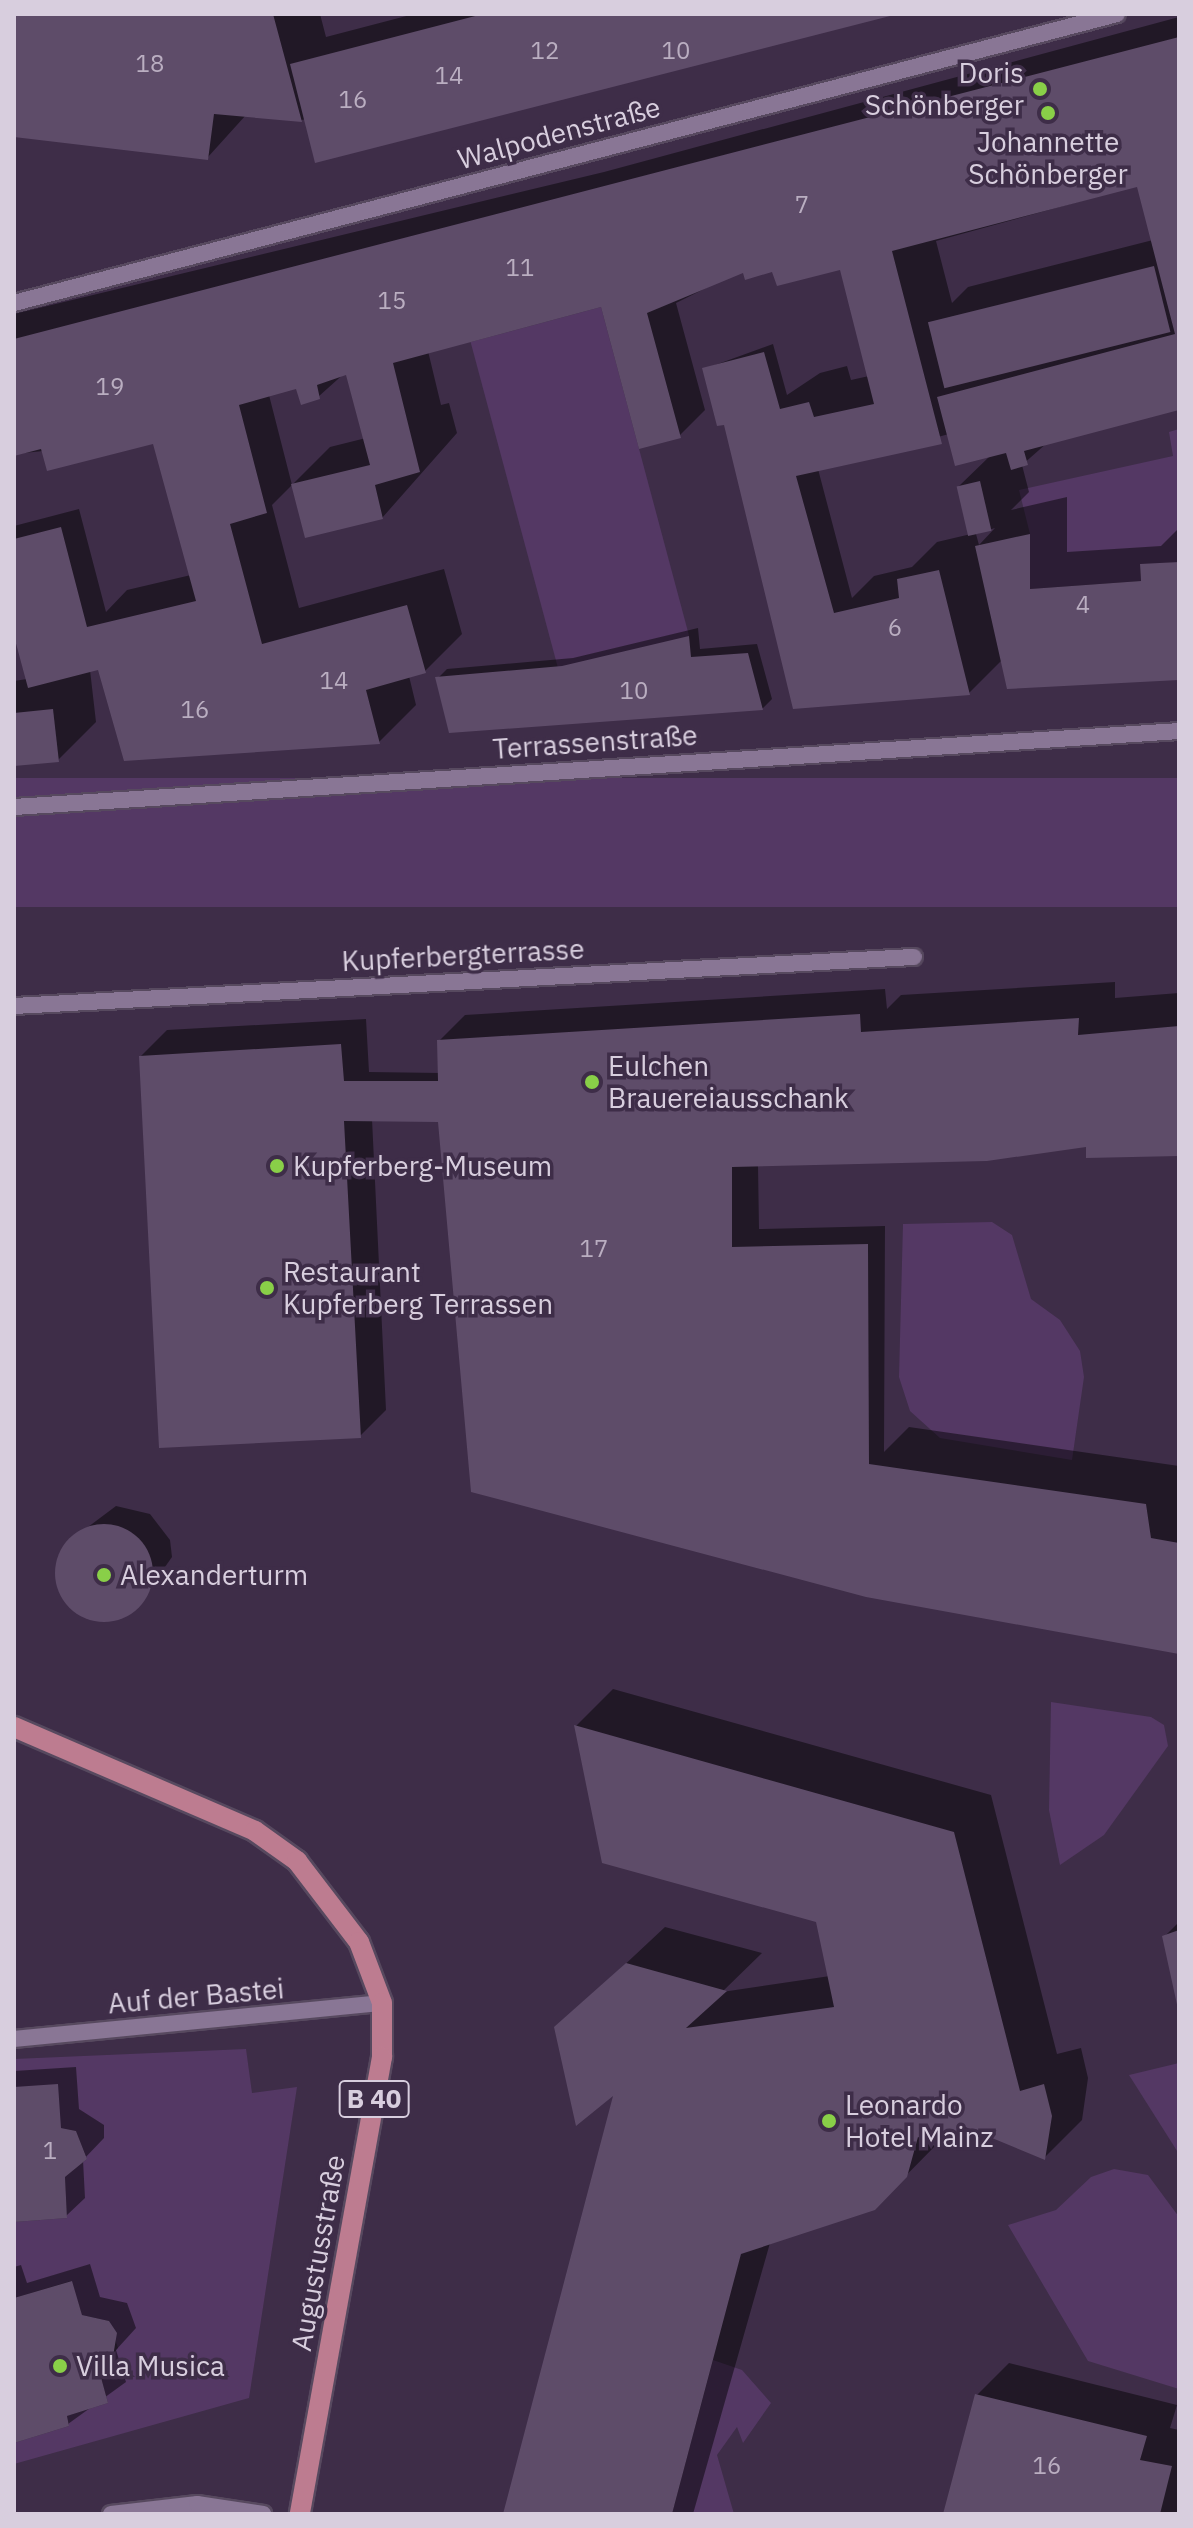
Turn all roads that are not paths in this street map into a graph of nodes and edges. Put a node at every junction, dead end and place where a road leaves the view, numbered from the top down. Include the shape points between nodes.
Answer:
1 (1117, 14) edge
2 (14, 303) edge
3 (1179, 731) edge
4 (14, 807) edge
5 (914, 957) dead end
6 (14, 1006) edge
7 (14, 1727) edge
8 (382, 2003) junction
9 (14, 2039) edge
10 (111, 2514) edge
11 (263, 2514) edge
12 (300, 2514) edge

1 - 2 street, Walpodenstraße
3 - 4 street, Terrassenstraße
5 - 6 street, Kupferbergterrasse
7 - 8 main road, Augustusstraße / B 40 via 255,1831 297,1861 359,1942
8 - 9 street, Auf der Bastei
8 - 12 main road, Augustusstraße / B 40 via 382,2057
10 - 11 street via 197,2504

